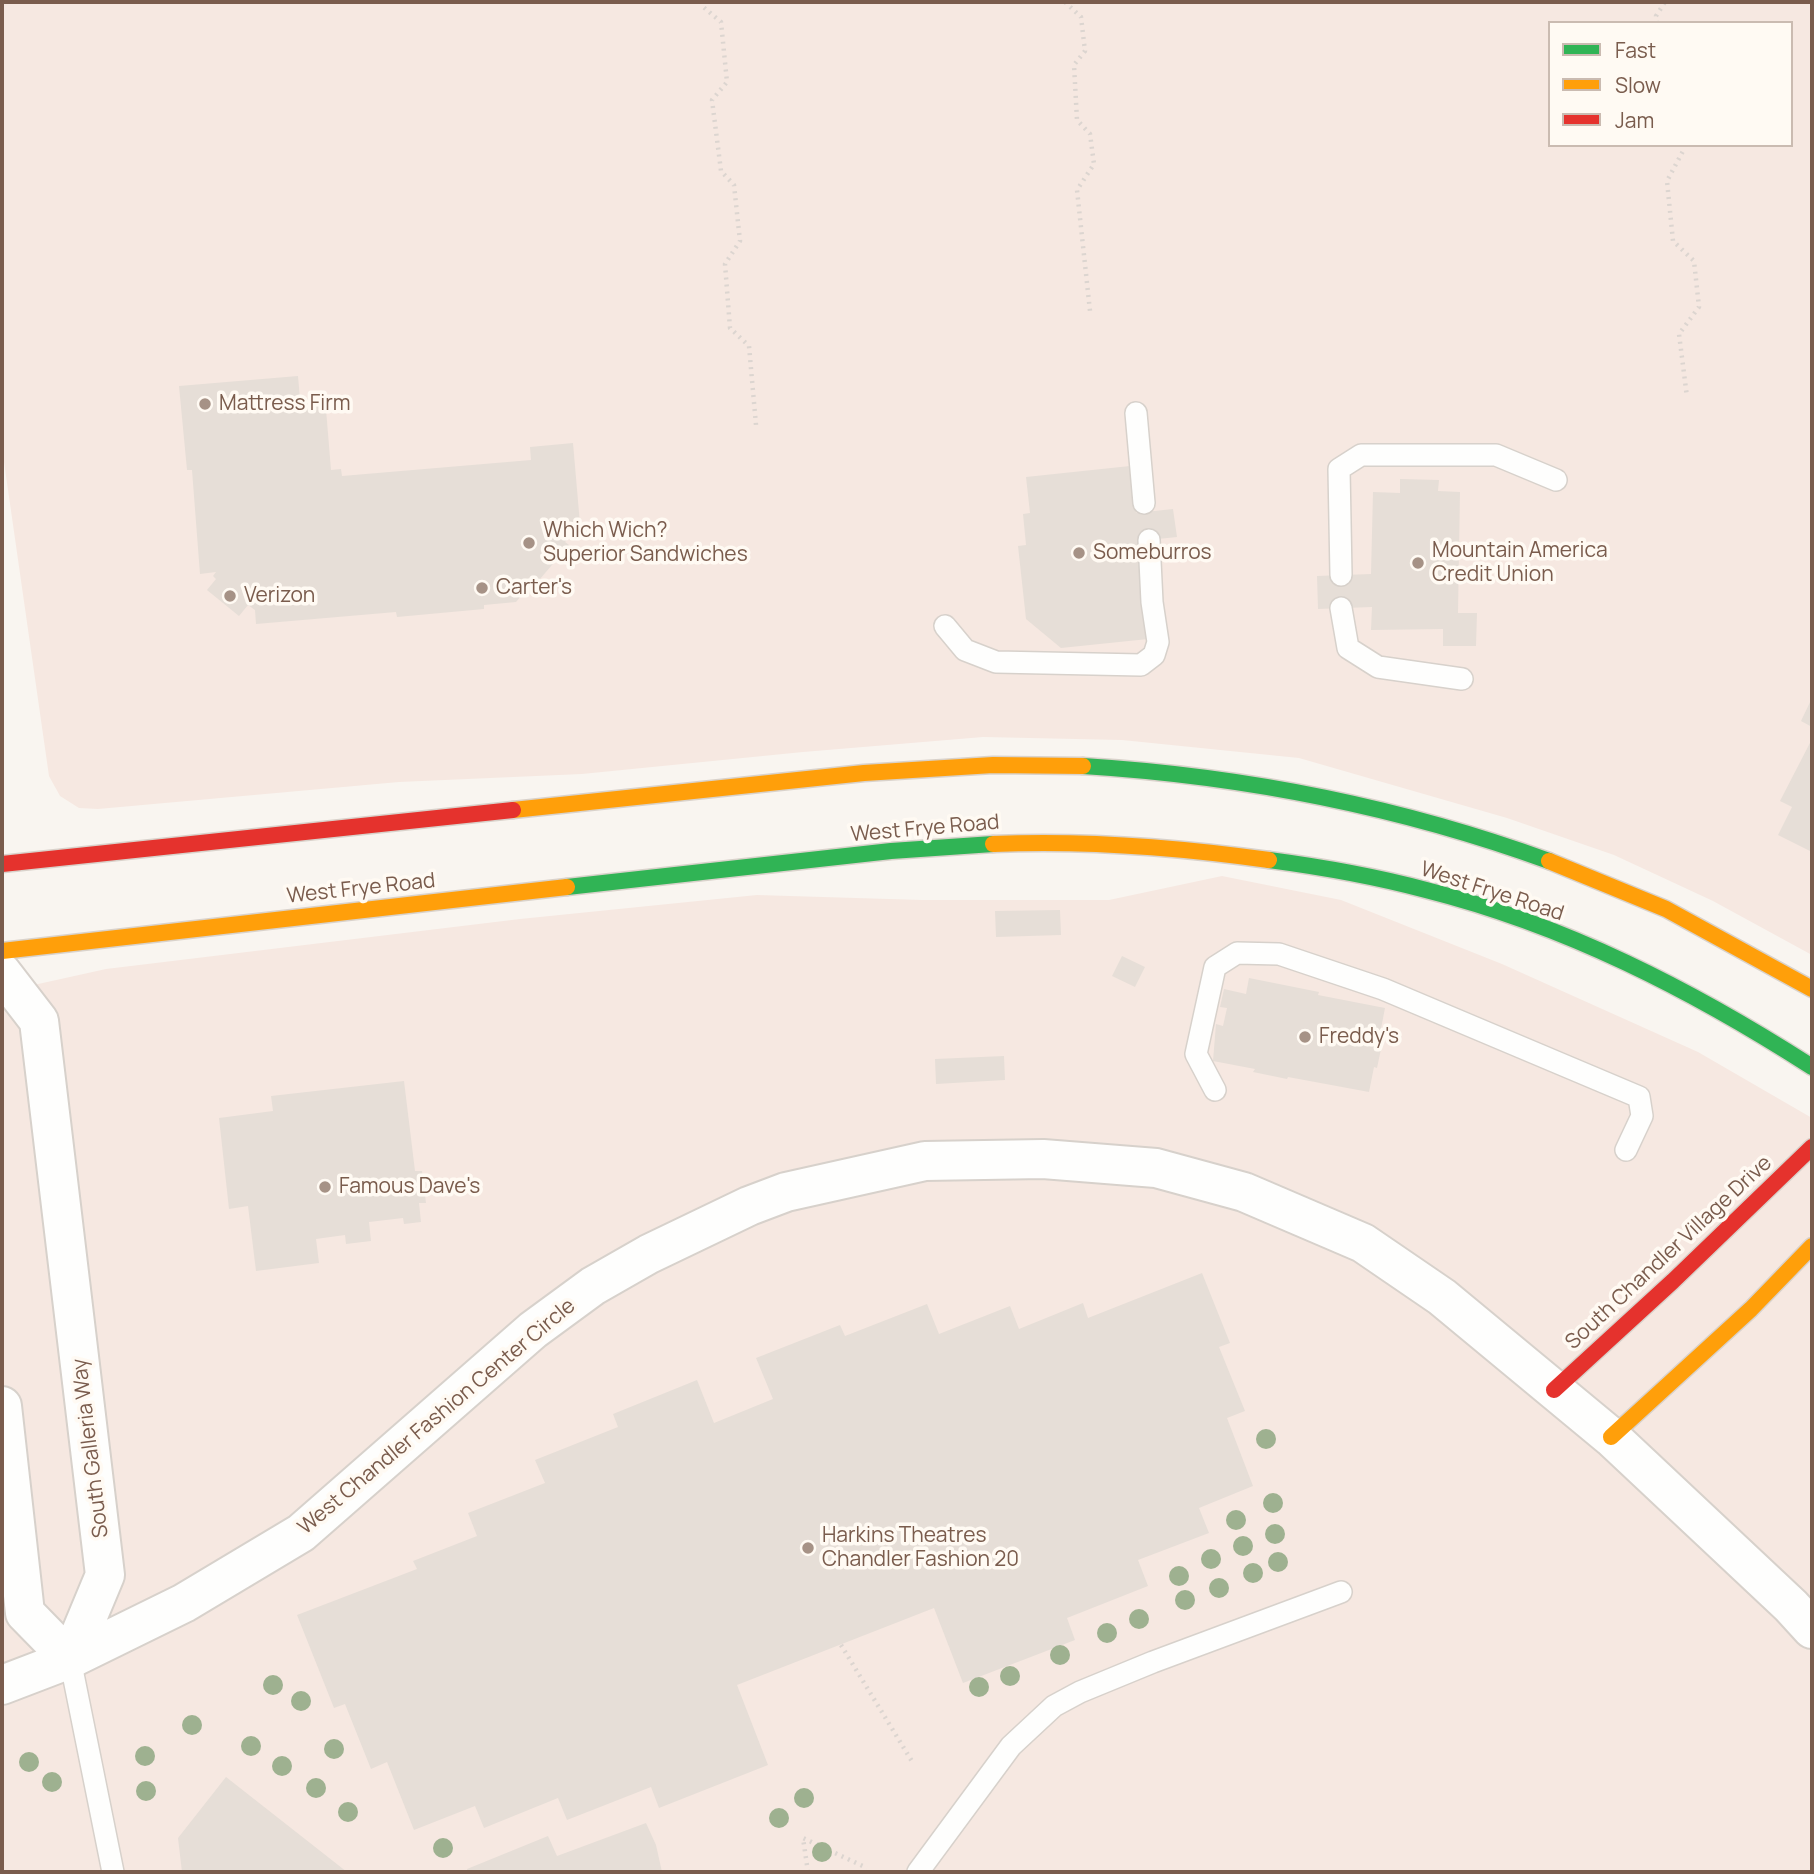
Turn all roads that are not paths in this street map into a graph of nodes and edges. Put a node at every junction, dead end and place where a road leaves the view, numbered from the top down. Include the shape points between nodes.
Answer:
1 (1136, 413) dead end
2 (1556, 480) dead end
3 (1144, 503) dead end
4 (1149, 540) dead end
5 (1341, 575) dead end
6 (1341, 608) dead end
7 (946, 626) dead end
8 (1462, 679) dead end
9 (2, 864) edge
10 (2, 951) edge
11 (2, 973) edge
12 (1812, 989) edge
13 (1812, 1067) edge
14 (1216, 1090) dead end
15 (1812, 1147) edge
16 (1626, 1150) dead end
17 (1812, 1246) edge
18 (1554, 1390) junction
19 (2, 1406) edge
20 (1611, 1437) junction
21 (1341, 1592) dead end
22 (1812, 1629) edge
23 (70, 1659) junction
24 (2, 1685) edge
25 (113, 1872) edge
26 (918, 1872) edge

1 - 3 lane
2 - 5 lane via 1496,455 1361,455 1339,469
4 - 7 lane via 1158,642 1154,655 1141,665 996,662 965,650
6 - 8 lane via 1348,648 1378,667
9 - 12 street via 864,773 986,766 1140,769 1294,791 1497,842 1644,899 1717,934
10 - 13 street, West Frye Road via 891,851 1100,842 1326,868 1452,898 1531,924 1657,977
11 - 23 street, South Galleria Way via 39,1021 106,1575
14 - 16 lane via 1196,1054 1215,967 1237,953 1279,954 1384,989 1639,1097 1642,1116
15 - 18 street, South Chandler Village Drive
17 - 20 street via 1751,1309
18 - 20 street, West Chandler Fashion Center Circle
18 - 23 street, West Chandler Fashion Center Circle via 1442,1297 1363,1242 1244,1192 1156,1168 1044,1158 925,1161 786,1192 649,1254 593,1286 533,1329 301,1534 184,1603
19 - 23 street via 25,1613
20 - 22 street, West Chandler Fashion Center Circle
21 - 26 lane via 1153,1662 1054,1706 1011,1746
23 - 24 street, West Chandler Fashion Center Circle
23 - 25 lane

